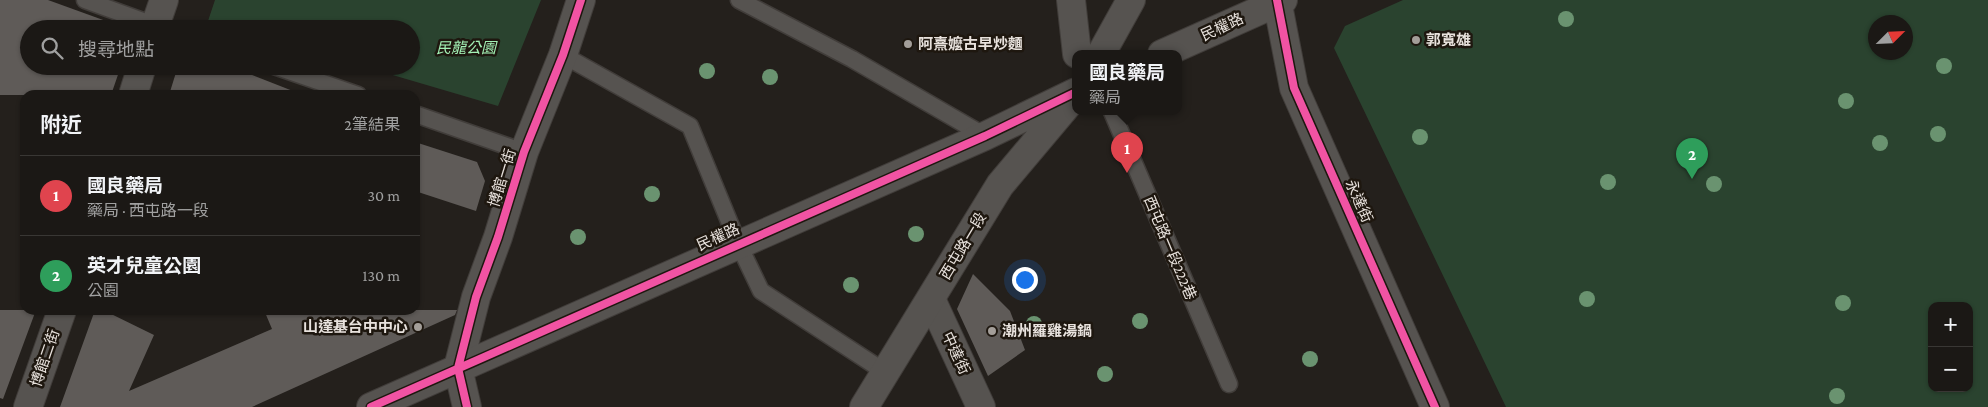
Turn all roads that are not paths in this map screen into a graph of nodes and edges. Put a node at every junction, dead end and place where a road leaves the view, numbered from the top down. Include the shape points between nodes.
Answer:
1 (86, 0) edge
2 (164, 0) edge
3 (581, 0) edge
4 (739, 0) edge
5 (1071, 0) edge
6 (1131, 0) edge
7 (1279, 1) edge
8 (137, 20) edge
9 (160, 20) edge
10 (1077, 50) edge
11 (1103, 50) edge
12 (1171, 50) edge
13 (563, 55) junction
14 (139, 75) edge
15 (300, 75) edge
16 (135, 90) edge
17 (344, 90) edge
18 (1072, 96) edge
19 (1072, 99) edge
20 (1113, 115) edge
21 (420, 116) edge
22 (985, 136) junction
23 (524, 152) junction
24 (738, 243) junction
25 (931, 299) junction
26 (60, 315) edge
27 (458, 368) junction
28 (885, 372) junction
29 (1229, 384) dead end
30 (28, 407) edge
31 (371, 407) edge
32 (467, 407) edge
33 (864, 407) edge
34 (981, 407) edge
35 (1435, 407) edge

1 - 8 lane
2 - 9 street
3 - 13 street, 博館一街
4 - 22 lane via 852,59
5 - 10 street
6 - 11 street
7 - 12 street, 民權路
7 - 35 street, 永達街 via 1294,88
13 - 23 street, 博館一街
13 - 24 lane via 690,126
14 - 16 street
15 - 17 lane
18 - 22 street, 民權路
19 - 25 street, 西屯路一段 via 1000,185
20 - 29 lane, 西屯路一段222巷
21 - 23 lane
22 - 24 street, 民權路
23 - 27 street, 博館一街 via 476,297
24 - 27 street, 民權路
24 - 28 lane via 762,291
25 - 28 street, 西屯路一段
25 - 34 street, 中達街
26 - 30 street, 博館二街
27 - 31 street, 民權路
27 - 32 street
28 - 33 street, 西屯路一段

